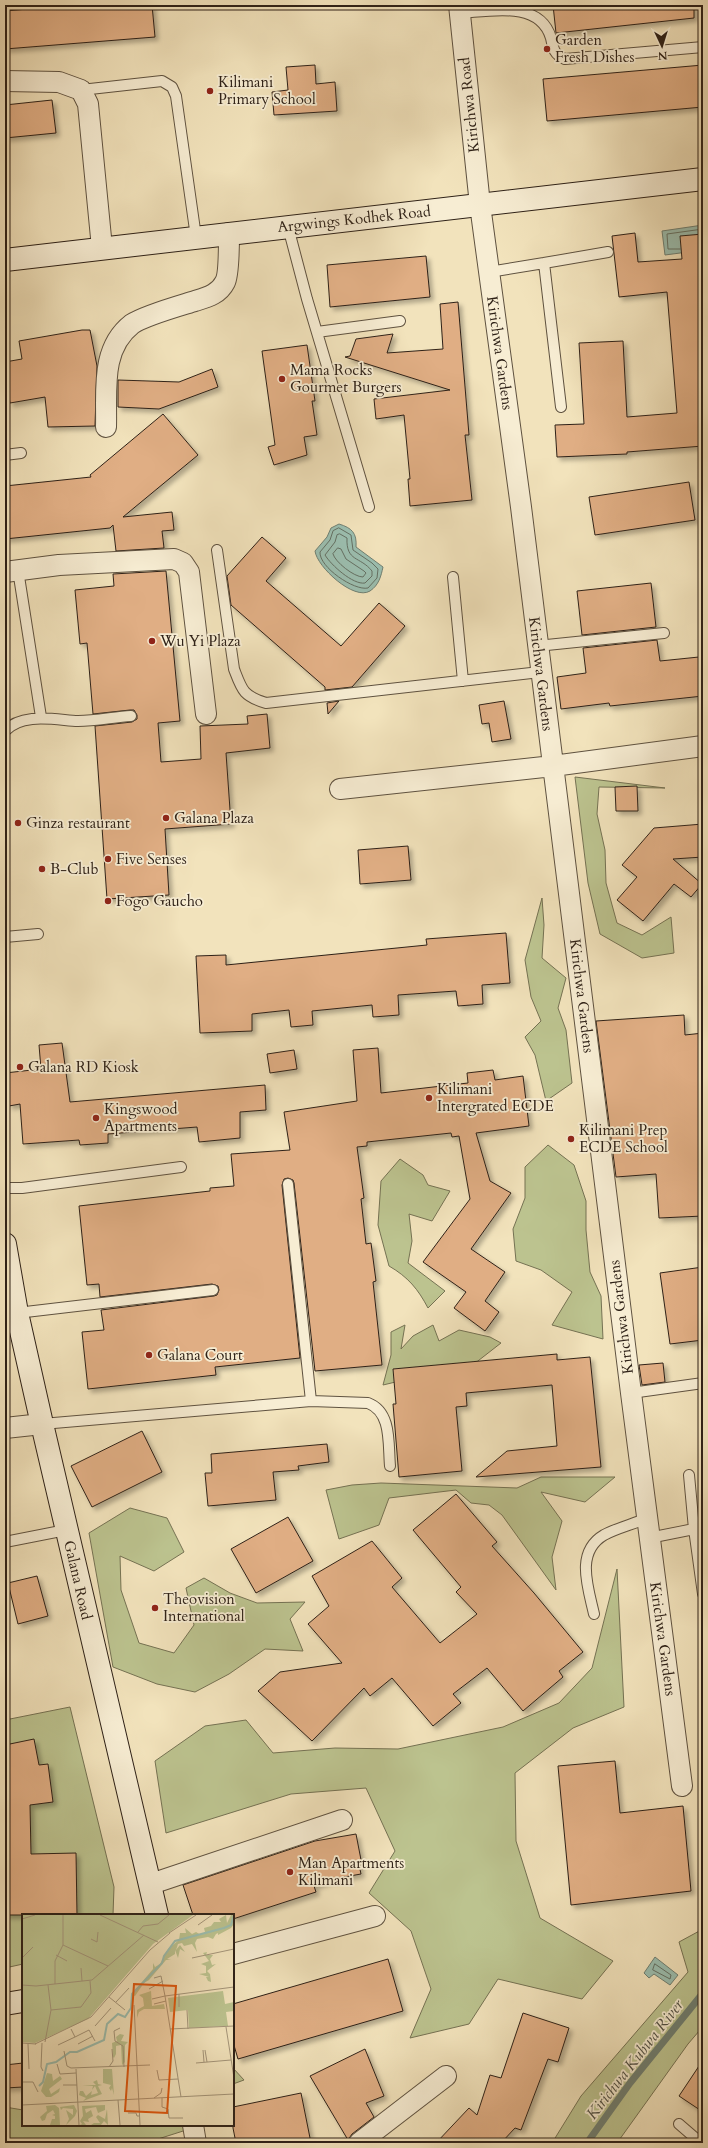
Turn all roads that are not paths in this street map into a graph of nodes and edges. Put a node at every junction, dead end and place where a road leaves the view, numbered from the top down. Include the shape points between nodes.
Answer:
1 (459, 9) edge
2 (703, 48) edge
3 (5, 81) edge
4 (81, 90) junction
5 (703, 178) edge
6 (480, 205) junction
7 (288, 227) junction
8 (229, 233) junction
9 (196, 237) junction
10 (102, 248) junction
11 (608, 252) dead end
12 (5, 260) edge
13 (544, 263) junction
14 (489, 272) junction
15 (400, 321) dead end
16 (317, 332) junction
17 (561, 407) dead end
18 (106, 427) dead end
19 (21, 453) dead end
20 (5, 455) edge
21 (369, 507) dead end
22 (217, 550) dead end
23 (11, 571) edge
24 (453, 577) dead end
25 (664, 633) dead end
26 (537, 646) junction
27 (540, 672) junction
28 (463, 681) junction
29 (206, 714) dead end
30 (131, 716) dead end
31 (41, 717) junction
32 (5, 731) edge
33 (703, 746) edge
34 (553, 766) junction
35 (340, 789) dead end
36 (38, 934) dead end
37 (5, 937) edge
38 (180, 1167) dead end
39 (288, 1184) dead end
40 (5, 1188) edge
41 (5, 1244) edge
42 (213, 1290) dead end
43 (17, 1313) junction
44 (703, 1383) edge
45 (630, 1392) junction
46 (311, 1401) junction
47 (42, 1424) junction
48 (5, 1428) edge
49 (390, 1466) dead end
50 (688, 1474) dead end
51 (647, 1518) junction
52 (703, 1522) edge
53 (694, 1529) junction
54 (66, 1530) junction
55 (649, 1538) junction
56 (5, 1542) edge
57 (703, 1594) edge
58 (594, 1614) dead end
59 (682, 1786) dead end
60 (342, 1820) dead end
61 (151, 1884) junction
62 (157, 1914) edge
63 (374, 1916) dead end
64 (234, 1954) edge
65 (22, 2000) edge
66 (5, 2004) edge
67 (446, 2076) dead end
68 (679, 2124) dead end
69 (193, 2126) edge
70 (196, 2143) edge
71 (359, 2143) edge
72 (701, 2143) edge

1 - 2 lane via 522,10 533,14 547,28 554,51 565,59
1 - 6 street, Kirichwa Road
3 - 4 street via 59,82
4 - 9 lane via 162,81 172,87 176,96
4 - 10 street via 88,104
5 - 6 main road, Argwings Kodhek Road
6 - 7 main road, Argwings Kodhek Road
6 - 14 street, Kirichwa Gardens
7 - 8 main road, Argwings Kodhek Road
7 - 16 lane
8 - 9 main road, Argwings Kodhek Road
8 - 18 street via 226,281 215,294 170,308 133,324 119,337 109,356 106,377
9 - 10 main road, Argwings Kodhek Road
10 - 12 main road, Argwings Kodhek Road
11 - 13 lane
13 - 14 lane
13 - 17 lane
14 - 26 street, Kirichwa Gardens
15 - 16 lane
16 - 21 lane
19 - 20 lane
22 - 28 lane via 234,669 241,687 250,698 266,703
23 - 29 street via 59,564 174,559 183,563 189,572
23 - 31 lane
24 - 28 lane
25 - 26 lane
26 - 27 street, Kirichwa Gardens
27 - 28 lane
27 - 34 street, Kirichwa Gardens
30 - 31 lane via 79,721
31 - 32 lane via 10,725
33 - 34 street
34 - 35 street
34 - 45 street, Kirichwa Gardens
36 - 37 lane
38 - 40 lane via 22,1188
39 - 46 lane
41 - 43 main road, Galana Road
42 - 43 lane
43 - 47 main road, Galana Road
44 - 45 lane
45 - 51 street, Kirichwa Gardens
46 - 47 lane
46 - 49 lane via 368,1403 375,1406 382,1413 386,1424
47 - 48 street
47 - 54 main road, Galana Road
50 - 53 lane
51 - 55 street, Kirichwa Gardens
51 - 58 lane via 604,1535 591,1547 586,1559 586,1576
52 - 53 lane
53 - 55 lane
53 - 57 lane
54 - 56 lane
54 - 61 main road, Galana Road
55 - 59 street, Kirichwa Gardens
60 - 61 street
61 - 62 main road, Galana Road
63 - 64 street
65 - 66 main road
67 - 71 street
68 - 72 lane
69 - 70 street

